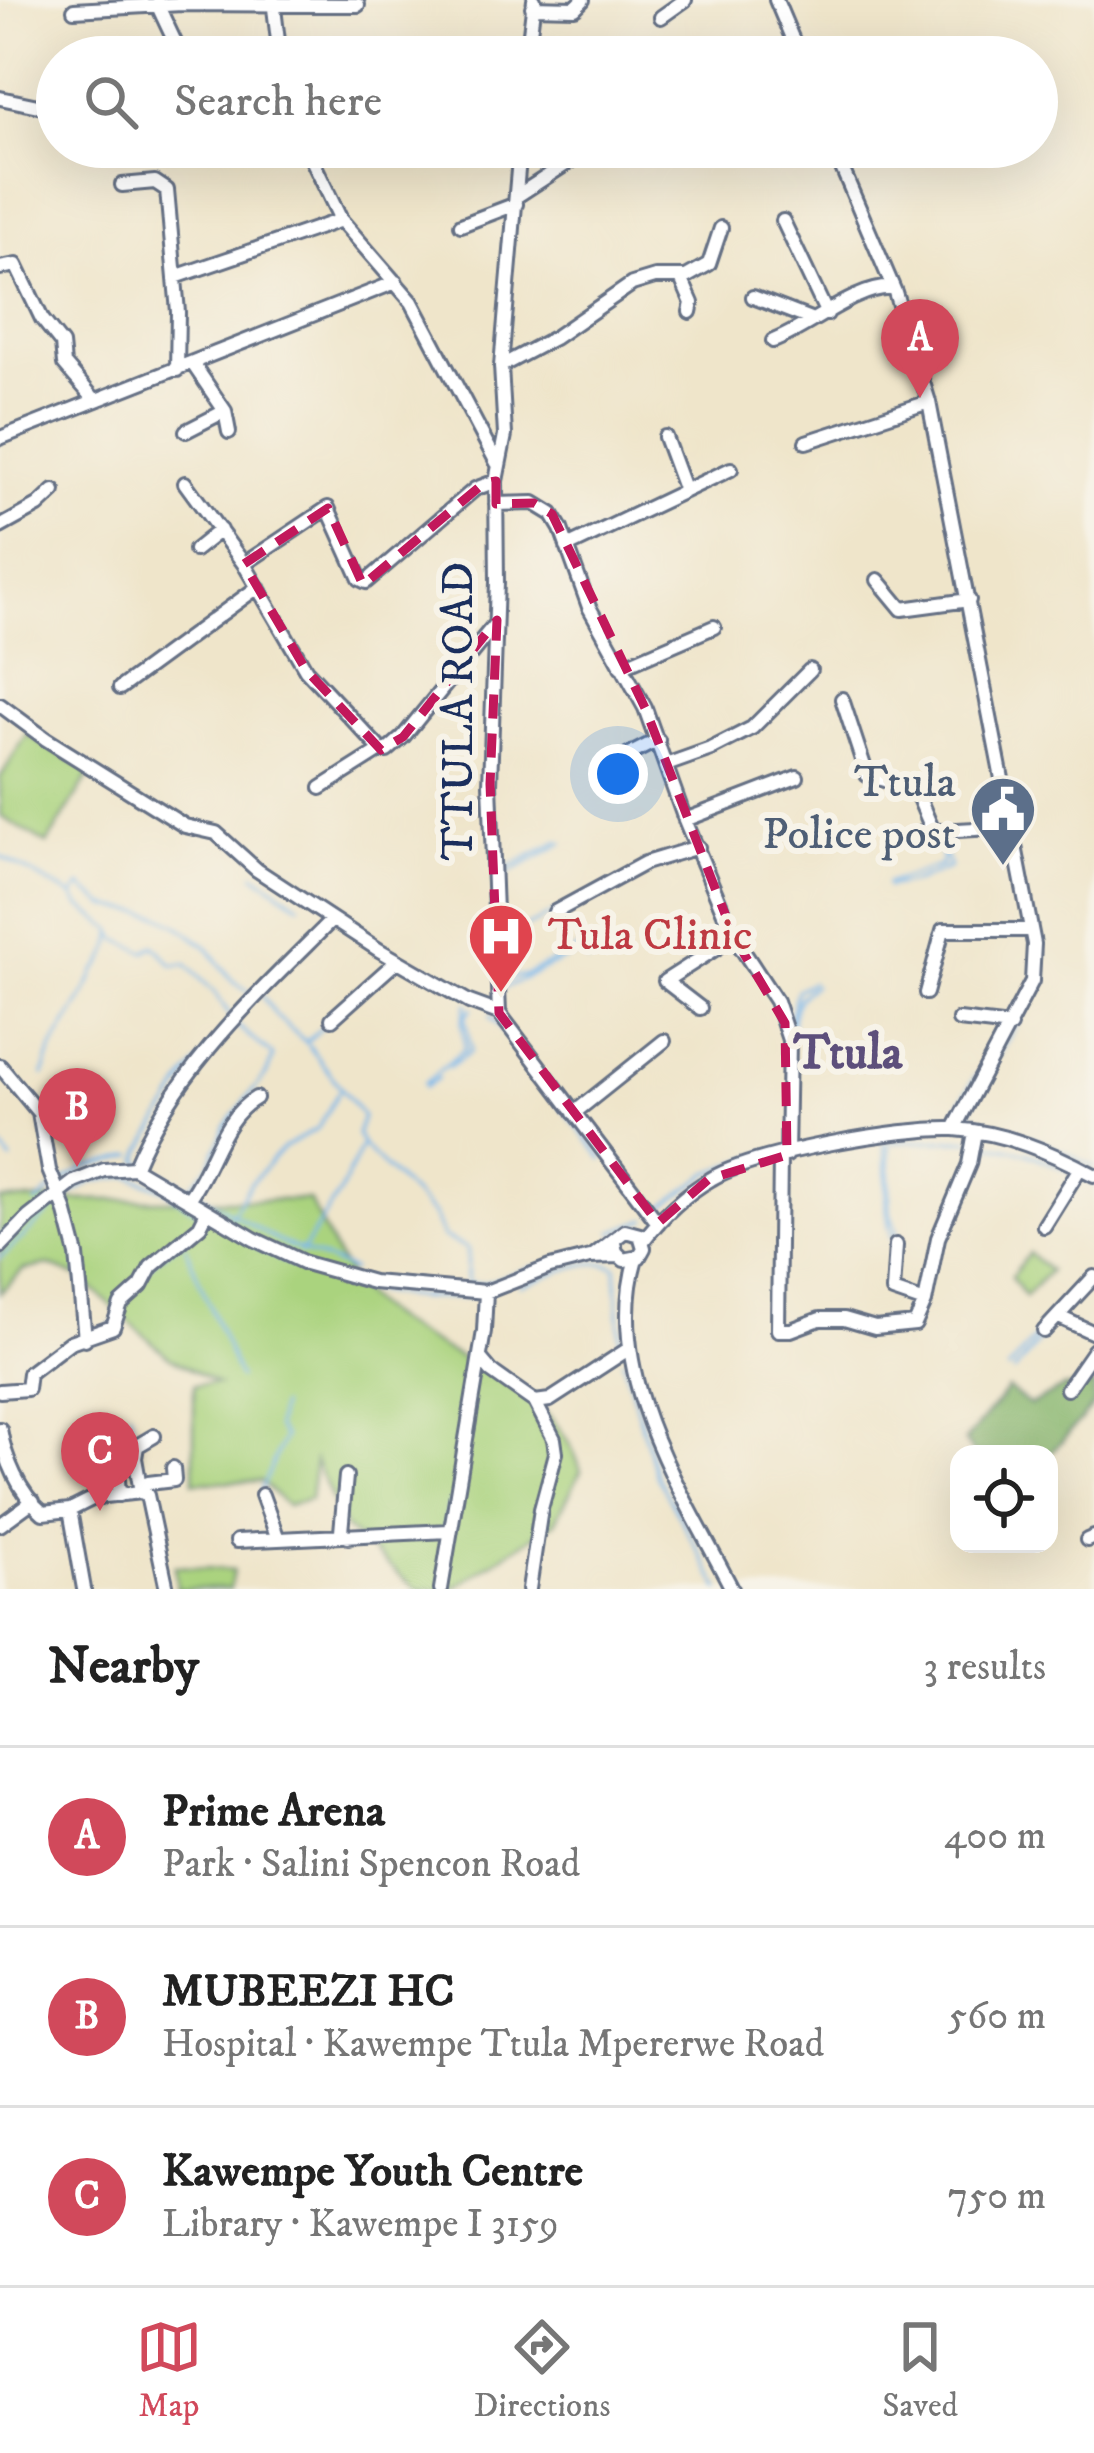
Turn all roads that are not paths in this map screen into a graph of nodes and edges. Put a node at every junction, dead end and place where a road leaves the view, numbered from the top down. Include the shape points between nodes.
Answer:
1 (583, 0) edge
2 (685, 0) edge
3 (273, 2) edge
4 (782, 2) edge
5 (156, 3) edge
6 (533, 4) edge
7 (358, 5) dead end
8 (74, 10) dead end
9 (661, 17) dead end
10 (172, 36) edge
11 (277, 36) edge
12 (529, 36) edge
13 (793, 36) edge
14 (0, 98) edge
15 (36, 106) edge
16 (316, 168) edge
17 (518, 168) edge
18 (562, 168) edge
19 (842, 168) edge
20 (122, 185) dead end
21 (516, 200) junction
22 (341, 220) junction
23 (783, 221) dead end
24 (461, 225) dead end
25 (721, 228) dead end
26 (0, 268) edge
27 (175, 277) junction
28 (681, 278) junction
29 (396, 282) junction
30 (893, 289) junction
31 (753, 297) dead end
32 (690, 312) dead end
33 (827, 314) junction
34 (813, 320) junction
35 (773, 341) dead end
36 (194, 364) junction
37 (501, 366) junction
38 (178, 370) junction
39 (95, 400) junction
40 (929, 403) junction
41 (225, 411) junction
42 (186, 431) dead end
43 (229, 432) dead end
44 (665, 437) dead end
45 (0, 438) edge
46 (806, 442) dead end
47 (497, 463) junction
48 (731, 469) dead end
49 (496, 482) junction
50 (185, 483) dead end
51 (685, 490) junction
52 (54, 491) dead end
53 (496, 504) junction
54 (0, 527) edge
55 (220, 530) junction
56 (567, 547) junction
57 (195, 550) dead end
58 (244, 563) junction
59 (878, 580) dead end
60 (257, 587) junction
61 (969, 600) junction
62 (496, 623) junction
63 (714, 627) dead end
64 (621, 668) junction
65 (810, 670) dead end
66 (120, 688) dead end
67 (842, 699) dead end
68 (0, 705) edge
69 (658, 740) junction
70 (381, 750) junction
71 (611, 764) dead end
72 (666, 765) junction
73 (797, 777) dead end
74 (322, 788) dead end
75 (685, 820) junction
76 (1011, 827) junction
77 (698, 848) junction
78 (555, 912) dead end
79 (332, 920) junction
80 (1031, 929) junction
81 (734, 937) junction
82 (398, 961) junction
83 (926, 993) dead end
84 (700, 1008) dead end
85 (499, 1013) junction
86 (332, 1019) dead end
87 (959, 1020) dead end
88 (1010, 1026) junction
89 (664, 1041) dead end
90 (0, 1066) edge
91 (256, 1098) dead end
92 (574, 1113) junction
93 (953, 1129) junction
94 (975, 1132) junction
95 (784, 1156) junction
96 (134, 1168) junction
97 (1080, 1168) junction
98 (1094, 1175) edge
99 (58, 1194) junction
100 (189, 1198) junction
101 (207, 1212) junction
102 (657, 1223) junction
103 (1044, 1226) dead end
104 (640, 1237) junction
105 (896, 1245) dead end
106 (0, 1247) edge
107 (623, 1255) junction
108 (1094, 1277) edge
109 (486, 1292) junction
110 (925, 1302) junction
111 (1058, 1317) junction
112 (1044, 1331) dead end
113 (1094, 1333) edge
114 (85, 1339) junction
115 (630, 1348) junction
116 (1094, 1350) edge
117 (479, 1358) junction
118 (1066, 1389) dead end
119 (0, 1391) edge
120 (535, 1402) junction
121 (0, 1429) edge
122 (154, 1436) dead end
123 (90, 1462) dead end
124 (117, 1466) dead end
125 (173, 1468) dead end
126 (346, 1476) dead end
127 (140, 1491) junction
128 (119, 1495) junction
129 (262, 1495) dead end
130 (100, 1498) junction
131 (33, 1502) junction
132 (70, 1510) junction
133 (0, 1525) edge
134 (449, 1531) junction
135 (349, 1538) junction
136 (278, 1540) junction
137 (237, 1541) dead end
138 (445, 1588) edge
139 (84, 1589) edge
140 (167, 1589) edge
141 (529, 1589) edge
142 (732, 1589) edge

1 - 6 street via 575,8
2 - 9 street
3 - 5 street
3 - 7 street
3 - 11 street
4 - 13 street
5 - 8 street
5 - 10 street
6 - 12 street
14 - 15 street
16 - 22 street
17 - 21 street, TTULA ROAD
18 - 21 street
19 - 30 street
20 - 27 street via 165,186
21 - 24 street
21 - 37 street, TTULA ROAD
22 - 27 street
22 - 29 street
23 - 33 street
25 - 28 street via 709,264
26 - 39 street via 16,265 62,344 64,364
27 - 38 street
28 - 32 street
28 - 37 street via 632,284
29 - 36 street
29 - 47 street
30 - 33 street via 863,293
30 - 40 street
31 - 34 street
33 - 34 street
34 - 35 street
36 - 38 street
36 - 41 street
37 - 47 street, TTULA ROAD via 506,418
38 - 39 street
39 - 45 street
40 - 46 street
40 - 61 street
41 - 42 street
41 - 43 street
44 - 51 street
47 - 49 street, TTULA ROAD
48 - 51 street
49 - 53 street, TTULA ROAD
49 - 58 street via 475,489 366,582 328,508
50 - 55 street
51 - 56 street
52 - 54 street
53 - 56 street via 543,506
53 - 62 street, TTULA ROAD
55 - 57 street
55 - 58 street
56 - 64 street
58 - 60 street
59 - 61 street via 902,609
60 - 66 street
60 - 70 street via 306,670
61 - 76 street
62 - 70 street via 404,737
62 - 85 street, TTULA ROAD via 490,784
63 - 64 street
64 - 69 street
65 - 72 street via 758,724
67 - 76 street via 867,775 915,789 927,832
68 - 79 street via 185,826 216,833
69 - 71 street
69 - 72 street
70 - 74 street
72 - 75 street
73 - 75 street
75 - 77 street
76 - 80 street
77 - 78 street via 645,863
77 - 81 street
79 - 82 street
79 - 96 street via 190,1071
80 - 83 street via 943,930
80 - 88 street via 1035,972
81 - 84 street via 667,978
81 - 95 street via 776,1000 789,1040
82 - 85 street
82 - 86 street
85 - 92 street
87 - 88 street
88 - 93 street
89 - 92 street
90 - 99 street via 39,1113
91 - 100 street via 235,1114
92 - 102 street
93 - 94 street
93 - 95 street via 887,1133
94 - 97 street
94 - 110 street
95 - 102 street via 709,1179
95 - 110 street via 778,1330 836,1318 910,1326
96 - 99 street via 92,1174
96 - 100 street
97 - 98 street
97 - 103 street
99 - 106 street
99 - 114 street via 77,1255
100 - 101 street
101 - 109 street via 330,1271
101 - 114 street via 151,1267 113,1327
102 - 104 street
104 - 107 street via 643,1251
104 - 107 street via 620,1233
105 - 110 street via 893,1291
107 - 109 street via 550,1267
107 - 115 street
108 - 111 street
109 - 117 street
111 - 112 street
111 - 113 street
114 - 119 street via 28,1373 27,1389
115 - 120 street
115 - 142 street via 660,1447
116 - 118 street
117 - 120 street
117 - 134 street
120 - 141 street via 556,1453
121 - 131 street via 6,1459
122 - 127 street via 134,1454
123 - 130 street
124 - 128 street
125 - 127 street via 174,1480
126 - 135 street via 341,1532
127 - 128 street
127 - 140 street
128 - 130 street
129 - 136 street
130 - 132 street
131 - 132 street via 43,1513
131 - 133 street
132 - 139 street
134 - 135 street
134 - 138 street
135 - 136 street
136 - 137 street

